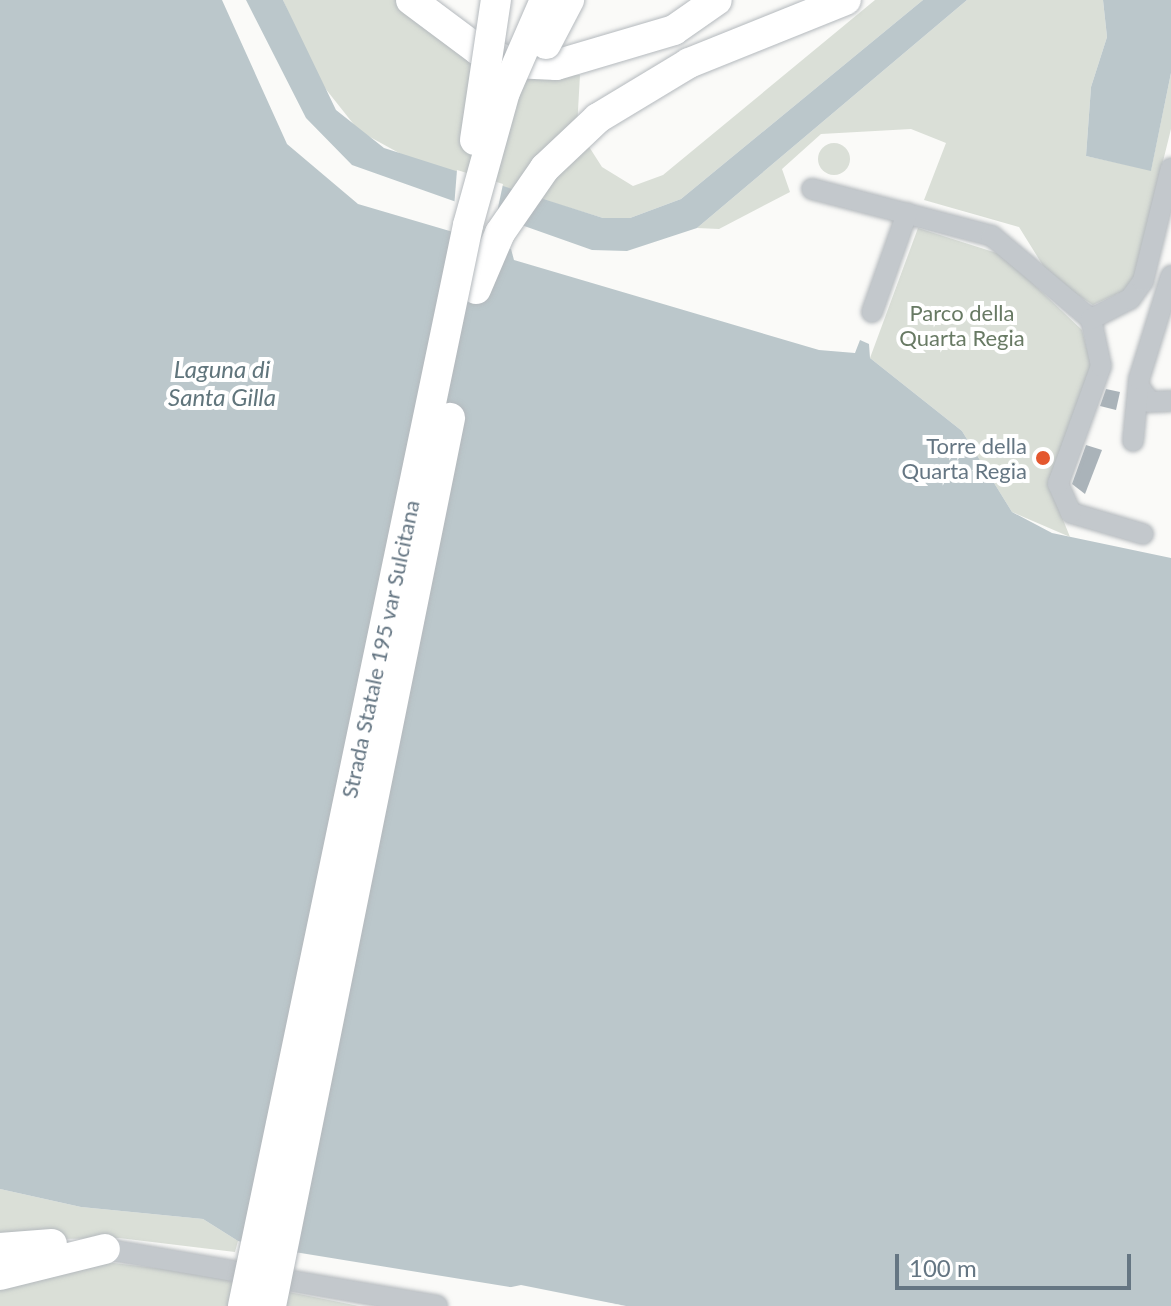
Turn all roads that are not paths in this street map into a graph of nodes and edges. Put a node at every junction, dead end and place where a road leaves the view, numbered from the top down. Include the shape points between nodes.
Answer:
1 (411, 0) edge
2 (496, 0) edge
3 (545, 0) edge
4 (569, 0) edge
5 (717, 0) edge
6 (846, 0) edge
7 (1171, 168) edge
8 (812, 189) dead end
9 (907, 213) junction
10 (468, 225) junction
11 (1171, 276) edge
12 (476, 289) junction
13 (872, 312) dead end
14 (1091, 319) junction
15 (1140, 388) junction
16 (1171, 401) edge
17 (1133, 441) dead end
18 (1143, 534) dead end
19 (0, 1248) edge
20 (105, 1249) junction
21 (0, 1275) edge
22 (412, 1304) edge
23 (243, 1306) edge
24 (271, 1306) edge
25 (437, 1306) edge

1 - 5 highway via 478,50 514,63 556,65 562,58 632,47 674,30
2 - 10 highway, bridge
3 - 10 highway, Strada Statale 195 var Sulcitana, bridge via 505,92
4 - 12 highway, Strada Statale 195 var Sulcitana, bridge via 523,103
6 - 12 highway via 689,63 598,118 545,168 500,233
7 - 14 street via 1143,281 1130,299
8 - 9 street
9 - 13 street
9 - 14 street via 992,236
10 - 23 highway, Strada Statale 195 var Sulcitana, bridge
11 - 15 street
12 - 24 highway, Strada Statale 195 var Sulcitana, bridge
14 - 18 street via 1101,366 1058,484 1071,513
15 - 16 street via 1150,402
15 - 17 street
19 - 20 highway
20 - 21 highway
20 - 22 street
22 - 25 street

